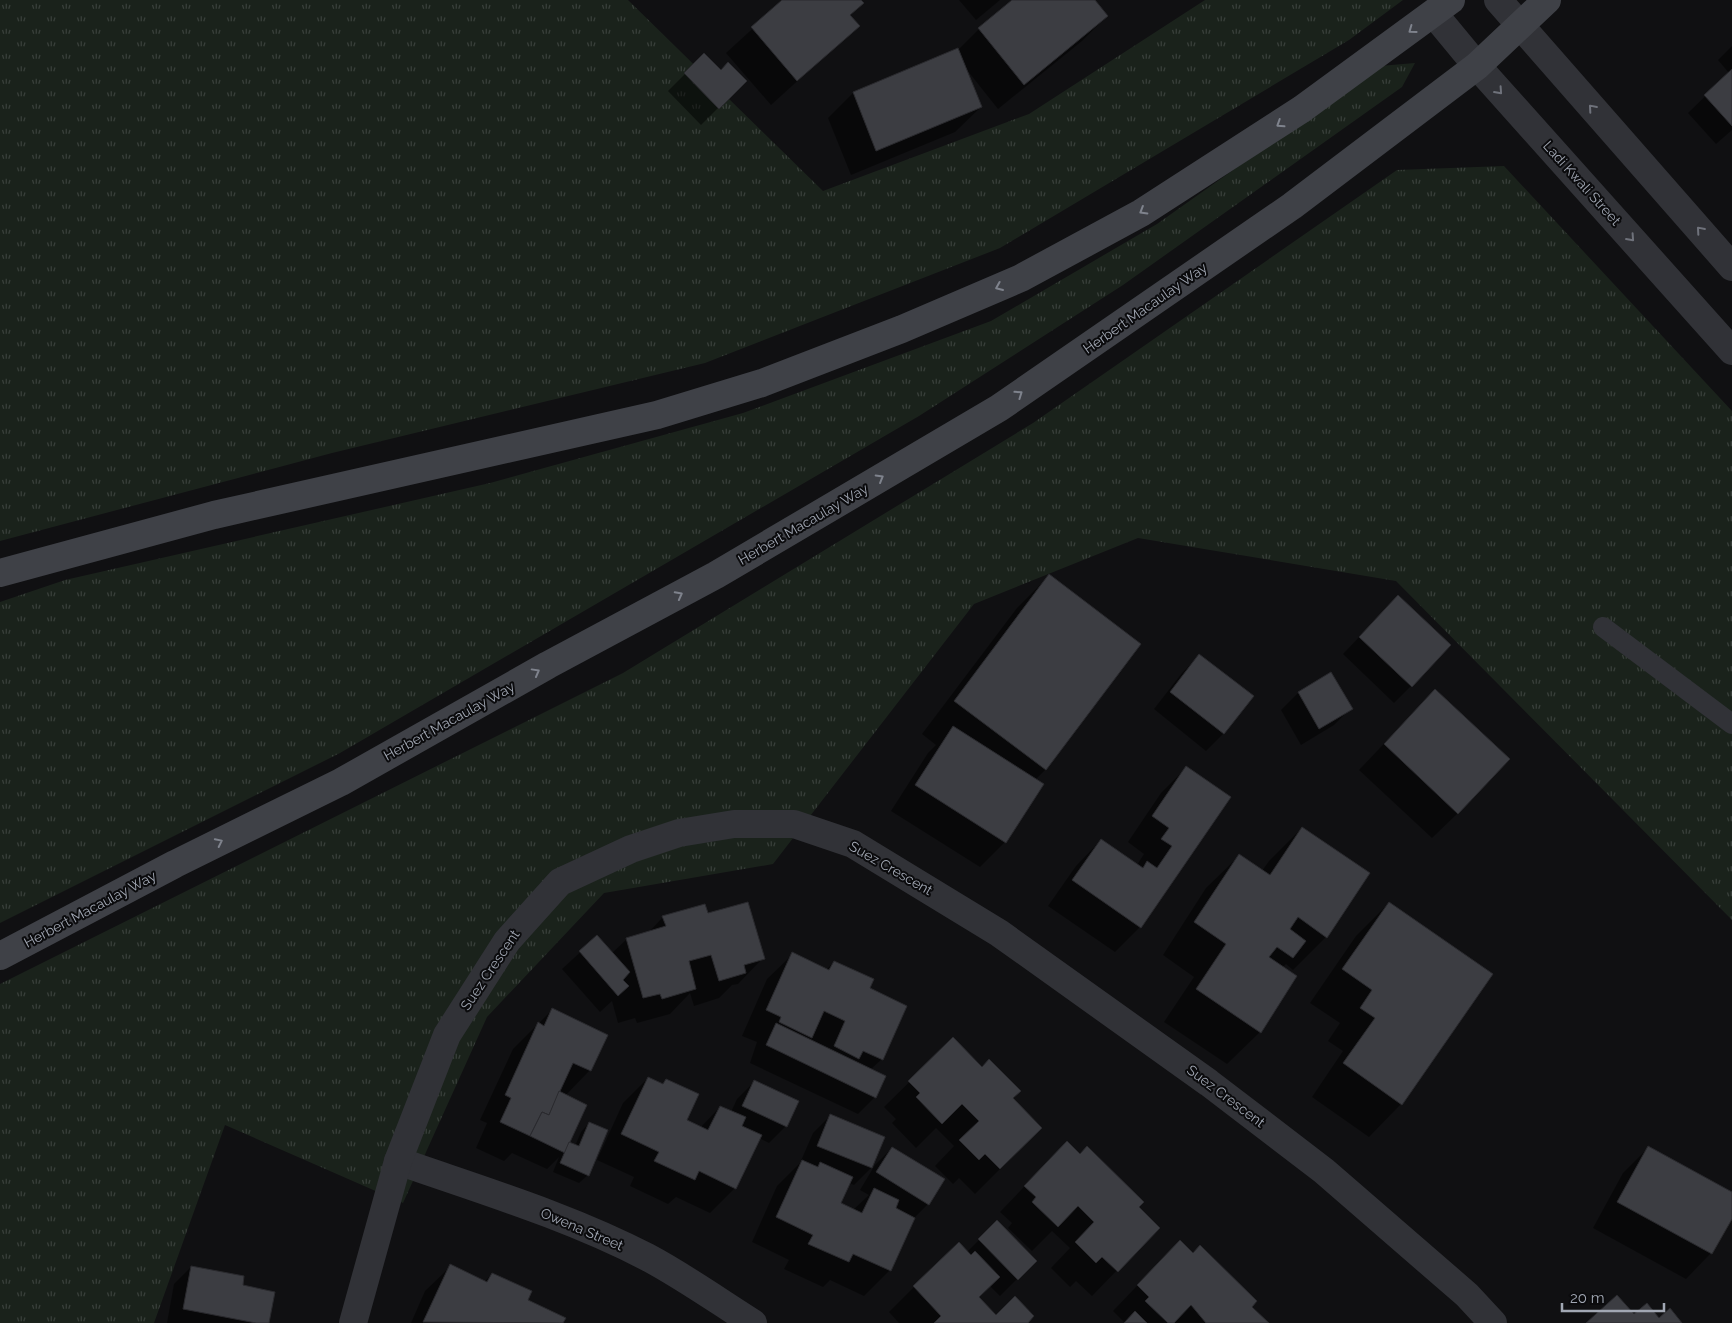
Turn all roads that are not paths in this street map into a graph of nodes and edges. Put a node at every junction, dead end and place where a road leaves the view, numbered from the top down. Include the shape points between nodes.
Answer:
1 (1498, 0) edge
2 (1547, 0) edge
3 (1442, 7) edge
4 (1520, 26) junction
5 (1477, 66) junction
6 (1732, 267) edge
7 (1732, 351) edge
8 (0, 574) edge
9 (1603, 627) dead end
10 (1732, 724) edge
11 (0, 956) edge
12 (398, 1161) junction
13 (353, 1323) edge
14 (754, 1323) edge
15 (1493, 1323) edge

1 - 4 street
2 - 4 main road, Herbert Macaulay Way
3 - 5 street, Ladi Kwali Street
3 -> 8 main road via 1302,110 1141,213 1021,278 902,329 762,384 657,415 214,515
4 - 5 main road, Herbert Macaulay Way
6 -> 4 street
5 -> 7 street, Ladi Kwali Street
11 -> 5 main road, Herbert Macaulay Way via 341,782 716,575 999,408 1292,206
9 - 10 lane
12 - 13 street, Suez Crescent
12 - 14 street, Owena Street via 510,1200 639,1253
12 - 15 street, Suez Crescent via 446,1035 507,941 560,882 631,849 679,832 734,824 794,824 853,844 1007,938 1210,1083 1324,1171 1468,1295

